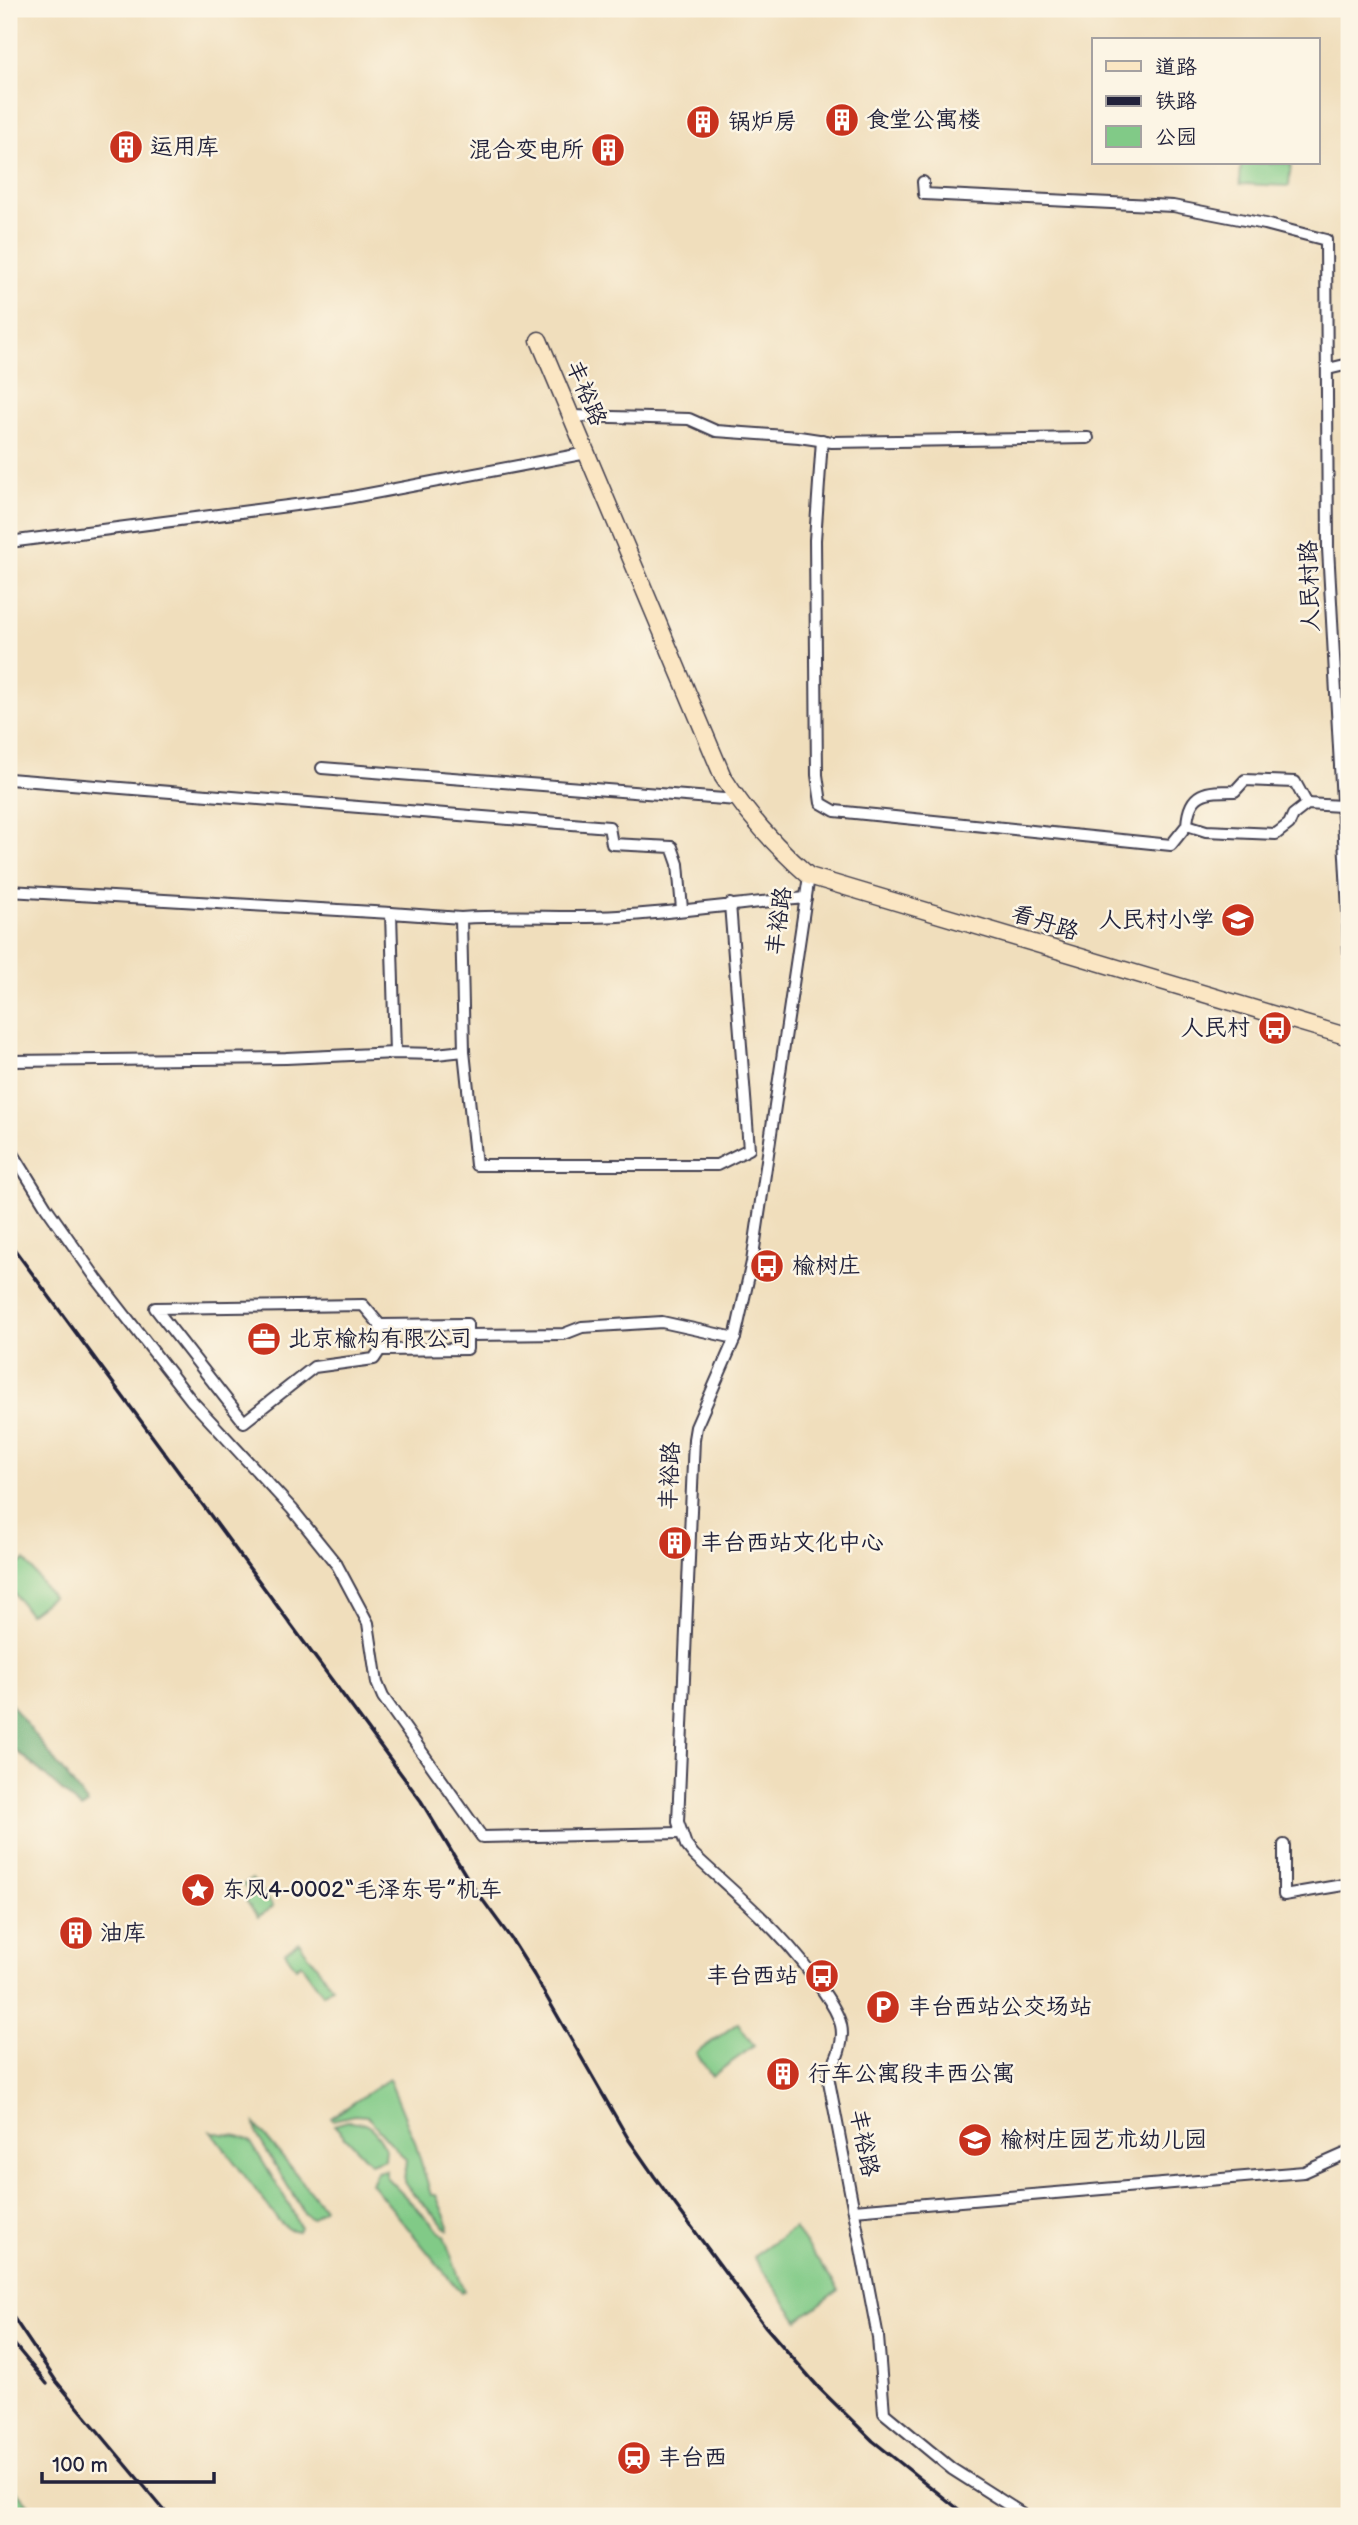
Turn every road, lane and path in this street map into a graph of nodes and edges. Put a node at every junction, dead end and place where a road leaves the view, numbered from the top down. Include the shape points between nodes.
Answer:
1 (923, 182) dead end
2 (539, 340) dead end
3 (1349, 364) edge
4 (1328, 369) junction
5 (572, 416) junction
6 (1088, 438) dead end
7 (822, 440) junction
8 (587, 453) junction
9 (9, 542) edge
10 (1343, 737) edge
11 (322, 768) dead end
12 (9, 779) edge
13 (737, 800) junction
14 (1307, 804) junction
15 (1341, 806) junction
16 (1187, 825) junction
17 (809, 876) junction
18 (9, 891) edge
19 (806, 898) junction
20 (730, 904) junction
21 (682, 909) junction
22 (391, 913) junction
23 (461, 918) junction
24 (1349, 928) edge
25 (1349, 955) edge
26 (1349, 1037) edge
27 (464, 1051) junction
28 (395, 1053) junction
29 (9, 1061) edge
30 (9, 1147) edge
31 (380, 1325) junction
32 (467, 1335) junction
33 (735, 1338) junction
34 (380, 1350) junction
35 (681, 1833) junction
36 (1284, 1845) dead end
37 (1349, 1884) edge
38 (1349, 2152) edge
39 (854, 2210) junction
40 (1026, 2516) edge

1 - 4 street, 人民村路 via 924,194 1172,206 1326,240
2 - 5 street, 丰裕路
3 - 4 street
4 - 10 street, 人民村路 via 1328,548
5 - 7 street via 689,419 716,431
5 - 8 street, 丰裕路
6 - 7 street
7 - 16 street via 815,540 821,803 835,811 1171,845
8 - 9 street via 342,499
8 - 13 street, 丰裕路 via 711,751
10 - 15 street, 人民村路
11 - 13 street
12 - 21 street via 609,827 612,844 672,848
13 - 17 street, 丰裕路 via 782,853
14 - 15 street
14 - 16 street via 1276,834 1206,831
14 - 16 street via 1296,782 1245,780 1235,791 1200,794 1188,809
15 - 24 street, 人民村路
17 - 19 street, 丰裕路
17 - 26 street, 看丹路
18 - 22 street
19 - 20 street
19 - 33 street, 丰裕路 via 761,1206
20 - 21 street
20 - 27 street via 749,1149 717,1166 476,1165
21 - 23 street via 616,916
22 - 23 street
22 - 28 street
23 - 27 street
24 - 25 street, 人民村路
27 - 28 street
28 - 29 street
30 - 35 street via 96,1278 191,1400 337,1565 368,1623 383,1697 482,1837
31 - 32 street via 467,1324
31 - 34 street
31 - 34 street via 363,1305 155,1308 244,1422 314,1367 374,1359
32 - 33 street via 564,1334 582,1327 662,1322
32 - 34 street via 467,1349
33 - 35 street, 丰裕路 via 694,1439 678,1812
35 - 39 street, 丰裕路 via 694,1855 802,1961 838,2017 840,2048 828,2076
36 - 37 street via 1283,1895
38 - 39 street via 1304,2172
39 - 40 street, 丰裕路 via 878,2337 884,2413 952,2469

